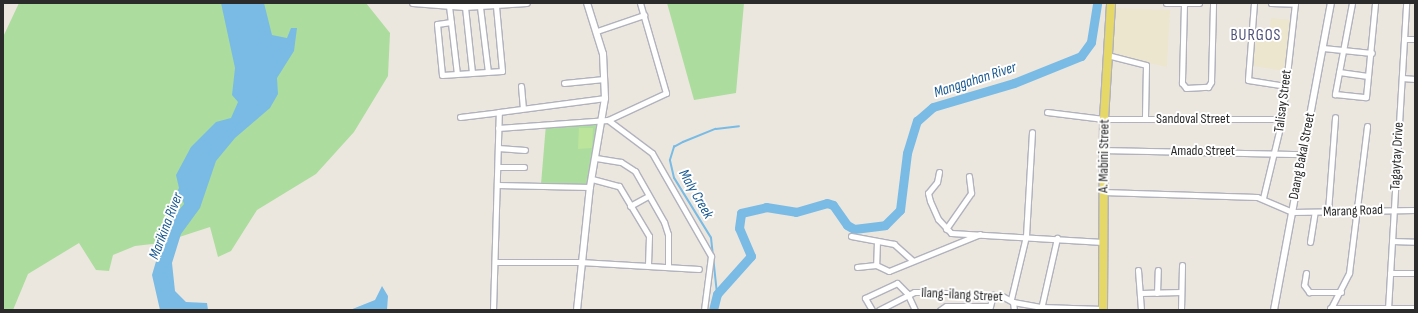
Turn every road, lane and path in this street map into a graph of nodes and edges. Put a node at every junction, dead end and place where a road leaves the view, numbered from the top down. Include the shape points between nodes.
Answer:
1 (413, 3) edge
2 (527, 3) edge
3 (587, 3) edge
4 (640, 3) edge
5 (1111, 3) edge
6 (1166, 3) edge
7 (1198, 3) edge
8 (1213, 3) edge
9 (1254, 3) edge
10 (1271, 3) edge
11 (1295, 3) edge
12 (1331, 3) edge
13 (1352, 3) edge
14 (1375, 3) edge
15 (1406, 3) edge
16 (1184, 4) junction
17 (449, 6) junction
18 (480, 6) junction
19 (496, 6) junction
20 (465, 7) junction
21 (644, 15) junction
22 (451, 22) junction
23 (596, 32) junction
24 (1404, 39) junction
25 (1415, 39) edge
26 (1323, 48) junction
27 (1342, 50) junction
28 (1372, 52) junction
29 (1107, 55) junction
30 (488, 72) junction
31 (1339, 72) junction
32 (457, 74) junction
33 (472, 74) junction
34 (1368, 76) junction
35 (1402, 78) junction
36 (604, 79) junction
37 (1415, 80) edge
38 (564, 83) dead end
39 (521, 86) dead end
40 (1284, 86) junction
41 (605, 98) junction
42 (523, 107) junction
43 (499, 112) junction
44 (1047, 112) dead end
45 (460, 117) dead end
46 (1334, 117) dead end
47 (1104, 118) junction
48 (1145, 119) junction
49 (1282, 119) junction
50 (606, 120) junction
51 (1367, 126) dead end
52 (498, 128) junction
53 (1032, 132) dead end
54 (498, 148) junction
55 (525, 150) dead end
56 (1103, 150) junction
57 (1276, 151) junction
58 (1302, 154) junction
59 (596, 158) junction
60 (498, 167) junction
61 (524, 167) dead end
62 (939, 172) dead end
63 (969, 176) dead end
64 (592, 179) junction
65 (498, 185) junction
66 (590, 187) junction
67 (1103, 192) junction
68 (648, 196) junction
69 (1263, 198) junction
70 (630, 206) junction
71 (1359, 210) junction
72 (1394, 210) junction
73 (1415, 210) edge
74 (1328, 211) junction
75 (1292, 212) junction
76 (1314, 212) junction
77 (946, 229) junction
78 (983, 233) junction
79 (851, 236) dead end
80 (1026, 236) junction
81 (1057, 238) junction
82 (877, 240) junction
83 (1392, 241) junction
84 (1103, 242) junction
85 (1310, 242) dead end
86 (1415, 242) edge
87 (913, 261) junction
88 (496, 262) junction
89 (580, 262) junction
90 (876, 264) junction
91 (648, 265) junction
92 (1182, 265) dead end
93 (668, 267) junction
94 (857, 267) dead end
95 (699, 269) dead end
96 (1138, 270) dead end
97 (1158, 270) dead end
98 (1306, 273) dead end
99 (1415, 273) edge
100 (1390, 274) junction
101 (1181, 292) junction
102 (1341, 292) junction
103 (1141, 293) junction
104 (1157, 293) junction
105 (907, 295) junction
106 (993, 295) junction
107 (1012, 300) junction
108 (966, 308) edge
109 (988, 308) edge
110 (1041, 308) edge
111 (1415, 308) edge
112 (1330, 309) edge
113 (1388, 309) edge
114 (493, 310) edge
115 (577, 310) edge
116 (704, 310) edge
117 (872, 310) edge
118 (879, 310) edge
119 (915, 310) edge
120 (940, 310) edge
121 (1014, 310) edge
122 (1103, 310) edge
123 (1141, 310) edge
124 (1181, 310) edge
125 (1274, 310) edge

1 - 17 street
2 - 19 street
3 - 23 street
4 - 21 street
5 - 29 main road, A. Mabini Street
6 - 16 street
7 - 16 street
8 - 16 street via 1211,82 1208,88 1186,88 1182,83
9 - 40 street via 1248,80
10 - 11 street
11 - 40 street, Talisay Street
12 - 26 street, Daang Bakal Street
13 - 27 street
14 - 28 street
15 - 24 street, Tagaytay Drive
17 - 20 street
17 - 22 street
18 - 19 street
18 - 20 street
18 - 30 street
19 - 30 street via 502,71
20 - 33 street
21 - 23 street
21 - 50 street via 666,93
22 - 32 street
22 - 32 street via 437,24 442,75
23 - 36 street
24 - 25 street
24 - 35 street, Tagaytay Drive
26 - 27 street
26 - 58 street, Daang Bakal Street
27 - 28 street
27 - 31 street
28 - 34 street
29 - 47 main road, A. Mabini Street
29 - 48 street via 1146,65
30 - 33 street
31 - 34 street
31 - 34 street via 1335,94 1366,97
32 - 33 street
35 - 37 street
35 - 72 street, Tagaytay Drive
36 - 38 street
36 - 41 street
39 - 42 street
40 - 49 street, Talisay Street
41 - 42 street
41 - 50 street
42 - 43 street
43 - 45 street
43 - 52 street
44 - 47 street, Sandoval Street
46 - 74 street
47 - 48 street, Sandoval Street
47 - 56 main road, A. Mabini Street
48 - 49 street, Sandoval Street
49 - 57 street, Talisay Street
50 - 52 street
50 - 59 street
50 - 116 street via 652,153 711,256
51 - 71 street
52 - 54 street
53 - 80 street
54 - 55 street
54 - 60 street
56 - 57 street, Amado Street
56 - 67 main road, A. Mabini Street
57 - 58 street, Amado Street
57 - 69 street, Talisay Street
58 - 75 street, Daang Bakal Street
59 - 64 street
59 - 68 street via 621,162 630,168
60 - 61 street
60 - 65 street
62 - 77 street via 928,195
63 - 77 street via 971,193
64 - 66 street
64 - 70 street via 619,186
65 - 66 street
65 - 88 street
66 - 89 street
67 - 69 street
67 - 84 main road, A. Mabini Street
68 - 70 street
68 - 93 street via 668,234
69 - 75 street
70 - 91 street via 649,236
71 - 72 street, Marang Road
71 - 74 street, Marang Road
71 - 102 street via 1349,272
72 - 73 street, Marang Road
72 - 83 street, Tagaytay Drive
74 - 76 street, Marang Road
75 - 76 street, Marang Road
75 - 125 street, Daang Bakal Street
76 - 85 street
77 - 78 street via 951,233
78 - 80 street
78 - 87 street
79 - 82 street
80 - 81 street
80 - 107 street
81 - 84 street
81 - 110 street
82 - 87 street via 894,244
82 - 90 street
83 - 86 street
83 - 100 street, Tagaytay Drive
84 - 122 main road, A. Mabini Street
87 - 90 street via 889,271
88 - 89 street
88 - 114 street
89 - 91 street
89 - 115 street
90 - 94 street
91 - 93 street
92 - 101 street
93 - 95 street
96 - 103 street
97 - 104 street
98 - 102 street via 1304,285 1309,292
99 - 100 street
100 - 113 street, Tagaytay Drive
101 - 104 street
101 - 124 street
102 - 112 street
103 - 104 street
103 - 123 street
105 - 106 street, Ilang-ilang Street via 914,292
105 - 117 street via 897,283 865,298
105 - 118 street
105 - 119 street
106 - 107 street, Ilang-ilang Street
106 - 109 street
107 - 110 street, Ilang-ilang Street
107 - 121 street
108 - 109 street
108 - 120 street via 946,306
110 - 122 street, Ilang-ilang Street
111 - 113 street
112 - 113 street

